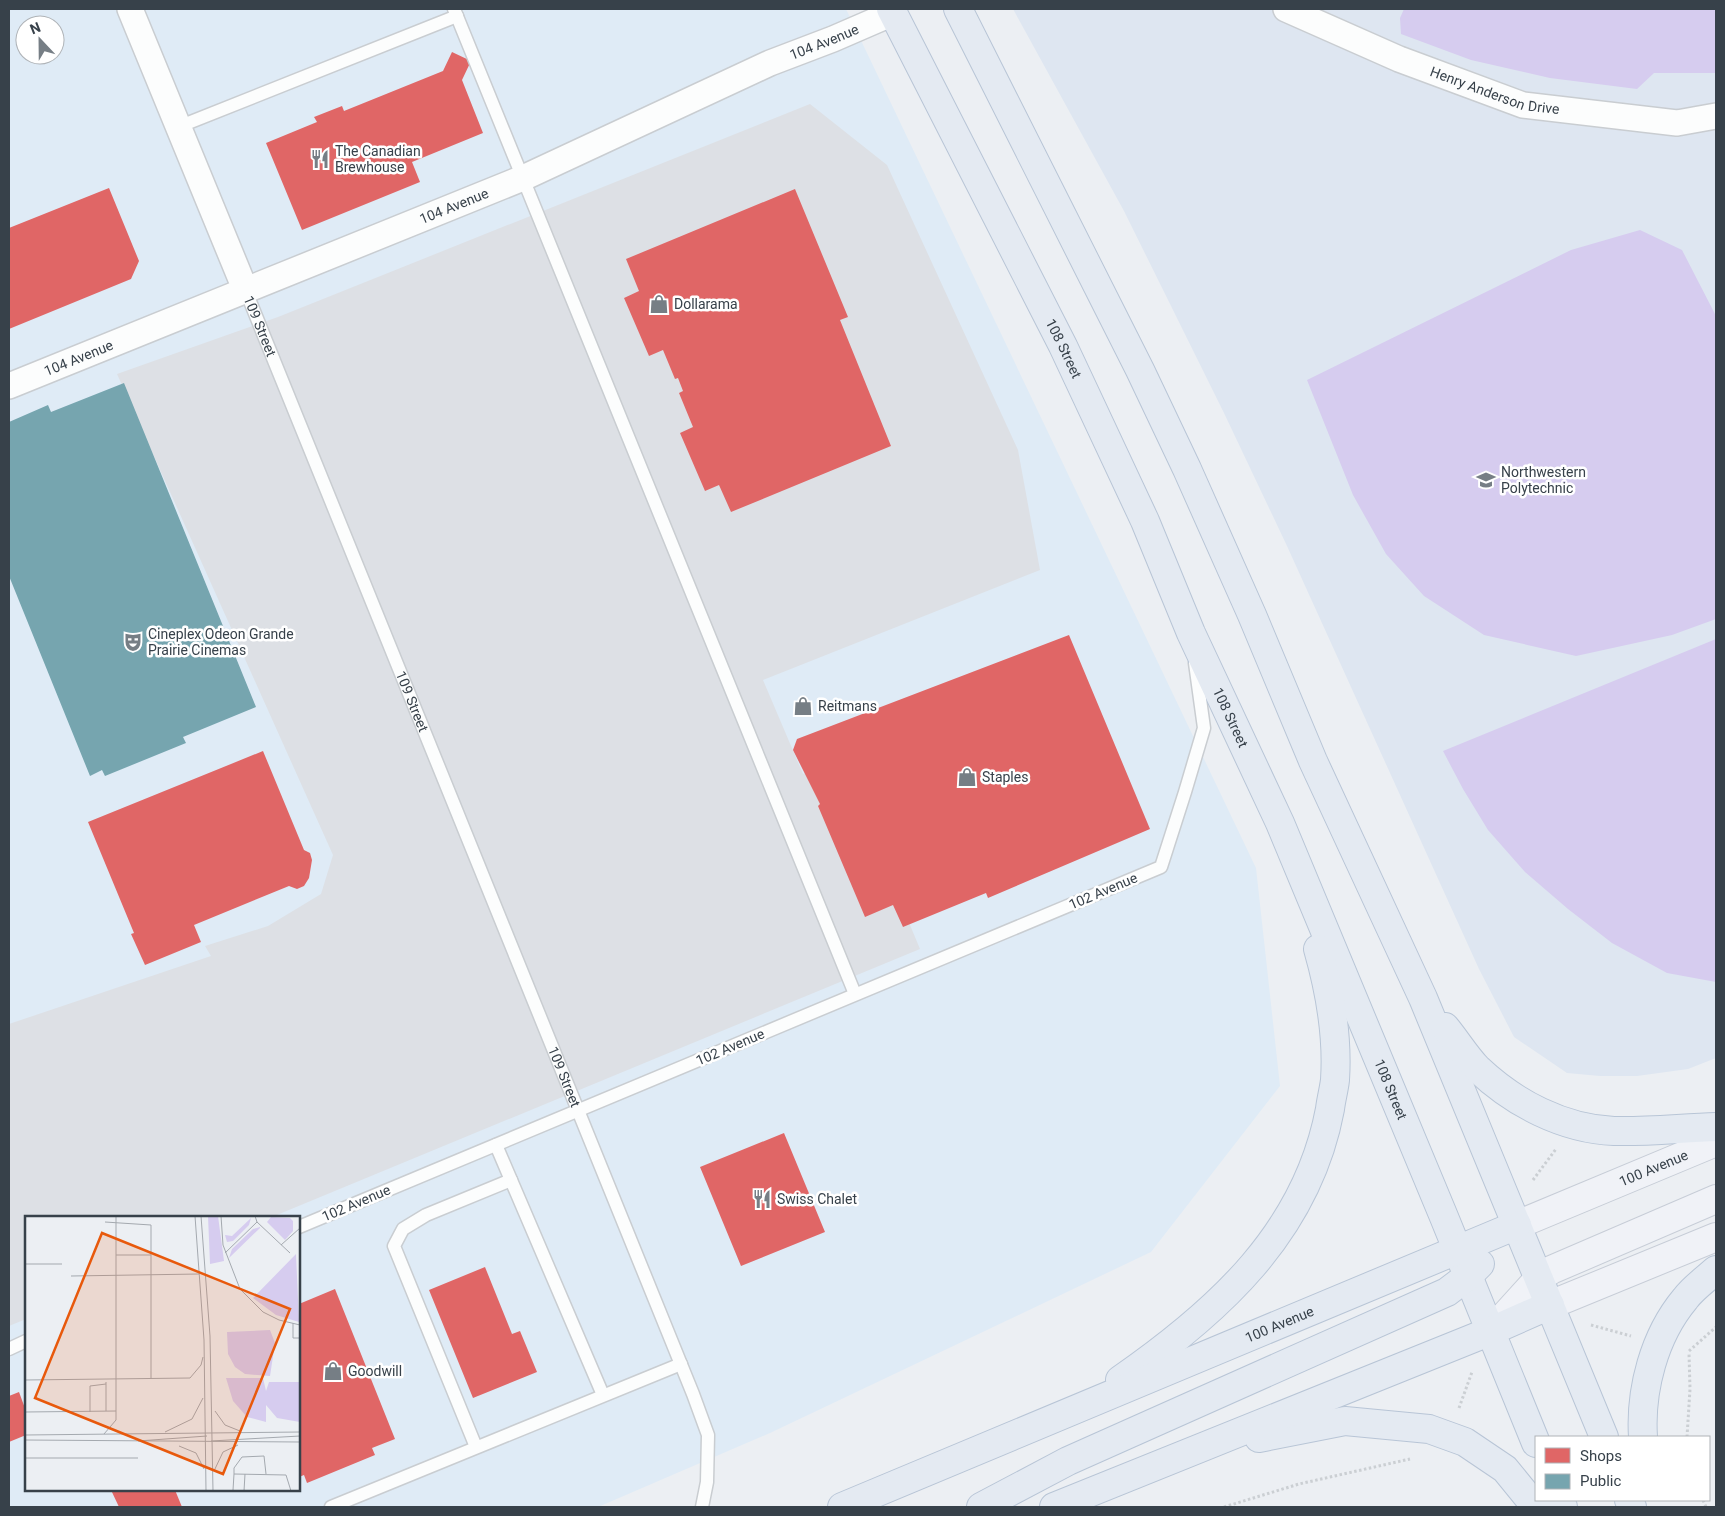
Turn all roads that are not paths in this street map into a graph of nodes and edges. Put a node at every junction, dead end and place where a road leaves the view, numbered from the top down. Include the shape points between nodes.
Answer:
1 (130, 9) edge
2 (958, 9) edge
3 (1286, 9) edge
4 (892, 11) edge
5 (456, 12) edge
6 (1716, 116) edge
7 (178, 127) junction
8 (522, 178) junction
9 (245, 289) junction
10 (9, 386) edge
11 (1191, 633) junction
12 (1280, 823) junction
13 (854, 994) junction
14 (1423, 998) junction
15 (578, 1111) junction
16 (1716, 1127) edge
17 (1716, 1142) edge
18 (496, 1145) junction
19 (511, 1180) junction
20 (1716, 1199) edge
21 (1517, 1225) junction
22 (300, 1228) edge
23 (1716, 1237) edge
24 (1458, 1250) junction
25 (1716, 1270) edge
26 (1468, 1276) junction
27 (1539, 1278) junction
28 (1550, 1305) junction
29 (1491, 1331) junction
30 (25, 1342) edge
31 (9, 1349) edge
32 (681, 1364) junction
33 (603, 1396) junction
34 (1048, 1422) junction
35 (1604, 1436) edge
36 (1643, 1436) edge
37 (1535, 1441) edge
38 (476, 1447) junction
39 (1192, 1452) junction
40 (331, 1507) edge
41 (702, 1507) edge
42 (842, 1507) edge
43 (981, 1507) edge
44 (1054, 1507) edge
45 (1536, 1507) edge

1 - 7 street, 109 Street
2 - 14 main road via 1140,370 1252,615 1313,761
3 - 6 street, Henry Anderson Drive via 1399,59 1523,105 1677,123
4 - 8 street, 104 Avenue via 833,39 770,63
4 - 11 main road, 108 Street via 1063,346 1145,521
5 - 7 lane
5 - 8 lane
7 - 9 street, 109 Street
8 - 9 street, 104 Avenue
8 - 13 lane
9 - 10 street, 104 Avenue
9 - 15 lane, 109 Street
11 - 12 main road, 108 Street
11 - 13 lane, 102 Avenue via 1204,728 1161,867
12 - 24 main road, 108 Street
12 - 34 main road via 1306,904 1333,1022 1335,1080 1325,1134 1308,1182 1280,1231 1248,1272 1210,1312 1109,1387
13 - 15 lane, 102 Avenue
14 - 16 main road via 1478,1068 1511,1095 1544,1115 1582,1127 1613,1131
14 - 21 main road
15 - 18 lane, 102 Avenue
15 - 32 lane, 109 Street
17 - 21 main road, 100 Avenue
18 - 19 lane
18 - 22 lane, 102 Avenue
19 - 33 lane
19 - 38 lane via 426,1215 403,1229 394,1246
20 - 27 main road via 1563,1264
21 - 24 main road, 100 Avenue
21 - 26 main road
21 - 27 main road
23 - 28 main road
24 - 26 main road, 108 Street
24 - 34 main road, 100 Avenue
25 - 36 main road via 1685,1298 1658,1344 1646,1387
26 - 29 main road, 108 Street
26 - 43 main road via 1447,1292 1068,1461
27 - 28 main road
27 - 29 main road
28 - 29 main road
28 - 35 main road
29 - 37 main road, 108 Street
29 - 39 main road
30 - 31 lane
32 - 33 lane
32 - 41 lane, 109 Street via 708,1435 707,1482
33 - 38 lane
34 - 42 main road, 100 Avenue
38 - 40 lane
39 - 44 main road
39 - 45 main road via 1345,1421 1429,1429 1465,1442 1505,1469

